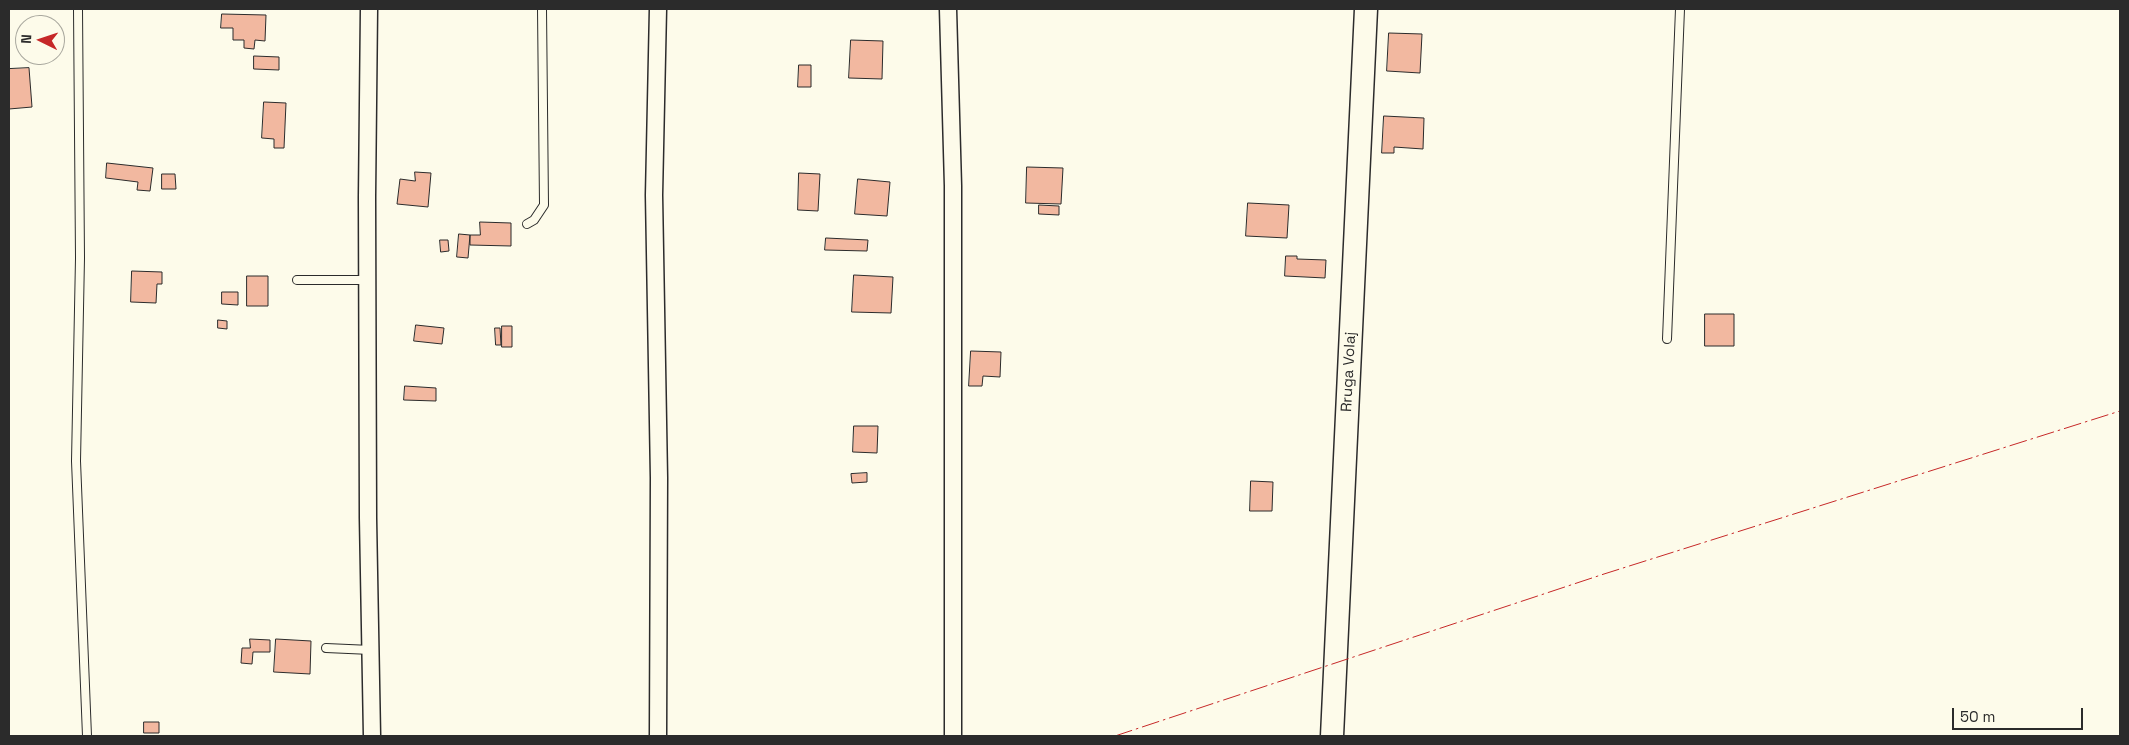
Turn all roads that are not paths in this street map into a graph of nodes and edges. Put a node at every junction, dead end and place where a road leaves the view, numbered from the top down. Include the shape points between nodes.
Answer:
1 (78, 9) edge
2 (369, 9) edge
3 (542, 9) edge
4 (658, 9) edge
5 (948, 9) edge
6 (1366, 9) edge
7 (1680, 9) edge
8 (527, 224) dead end
9 (297, 280) dead end
10 (368, 280) junction
11 (1667, 339) dead end
12 (326, 648) dead end
13 (371, 650) junction
14 (87, 736) edge
15 (372, 736) edge
16 (658, 736) edge
17 (952, 736) edge
18 (1332, 736) edge

1 - 14 lane via 80,258 76,461
2 - 10 street
3 - 8 lane via 544,205 534,220
4 - 16 street via 654,195
5 - 17 street via 953,186
6 - 18 street, Rruga Volaj
7 - 11 lane
9 - 10 lane
10 - 13 street
12 - 13 lane
13 - 15 street

